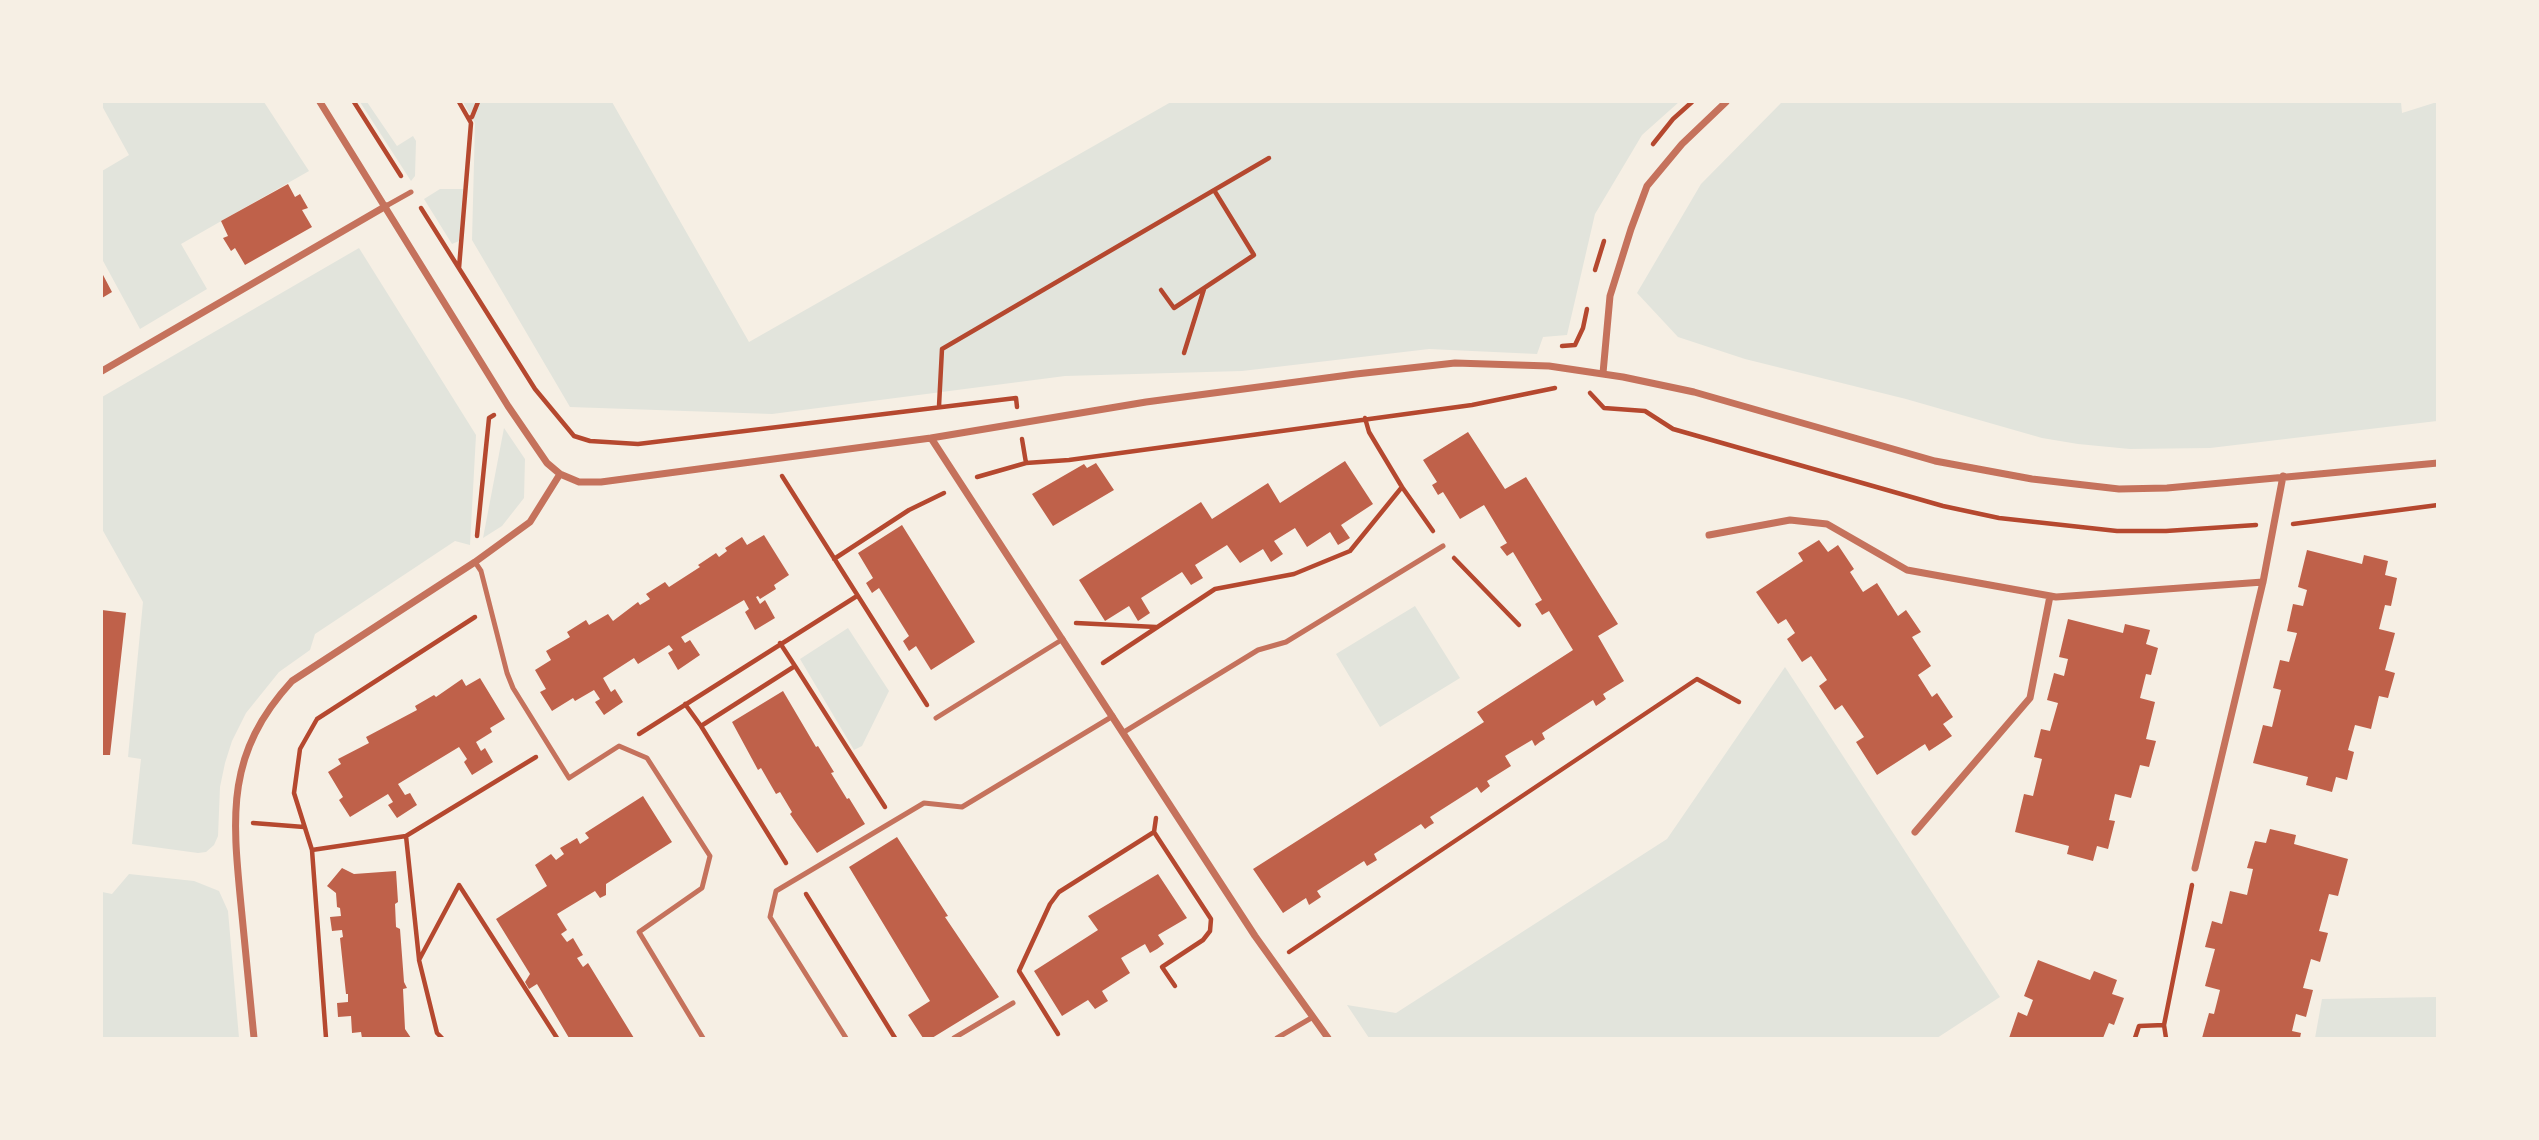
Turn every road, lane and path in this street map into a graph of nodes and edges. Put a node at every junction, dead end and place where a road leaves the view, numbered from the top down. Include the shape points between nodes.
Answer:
1 (320, 102) edge
2 (354, 102) edge
3 (459, 102) edge
4 (478, 102) edge
5 (1726, 102) edge
6 (469, 118) junction
7 (1269, 158) dead end
8 (1214, 190) junction
9 (411, 192) junction
10 (386, 206) junction
11 (459, 269) junction
12 (1204, 288) junction
13 (1161, 290) dead end
14 (1184, 352) dead end
15 (102, 371) edge
16 (1603, 373) junction
17 (1561, 386) dead end
18 (1587, 390) dead end
19 (939, 406) junction
20 (489, 418) dead end
21 (1365, 418) junction
22 (1019, 423) junction
23 (931, 438) junction
24 (779, 458) junction
25 (1026, 463) junction
26 (2438, 463) edge
27 (561, 474) junction
28 (2283, 477) junction
29 (961, 484) junction
30 (1402, 487) junction
31 (2438, 505) edge
32 (2274, 524) junction
33 (1709, 535) dead end
34 (1443, 546) junction
35 (834, 559) junction
36 (475, 562) junction
37 (2263, 582) junction
38 (857, 596) junction
39 (2050, 596) junction
40 (490, 607) junction
41 (1076, 623) dead end
42 (1519, 625) dead end
43 (1157, 627) junction
44 (1063, 639) junction
45 (780, 643) junction
46 (1102, 663) dead end
47 (795, 666) junction
48 (1739, 702) dead end
49 (685, 704) junction
50 (1113, 716) junction
51 (936, 718) joint
52 (701, 726) junction
53 (1124, 732) junction
54 (619, 746) junction
55 (550, 748) junction
56 (1170, 802) junction
57 (894, 821) junction
58 (253, 823) dead end
59 (304, 827) junction
60 (1154, 832) junction
61 (1915, 832) dead end
62 (407, 836) junction
63 (312, 850) junction
64 (2195, 868) joint
65 (796, 879) junction
66 (419, 960) junction
67 (1274, 962) junction
68 (1175, 986) dead end
69 (1013, 1003) dead end
70 (1313, 1017) junction
71 (2164, 1025) junction
72 (1058, 1034) dead end
73 (254, 1038) edge
74 (326, 1038) edge
75 (442, 1038) edge
76 (557, 1038) edge
77 (703, 1038) edge
78 (846, 1038) edge
79 (895, 1038) edge
80 (954, 1038) edge
81 (1277, 1038) edge
82 (1328, 1038) edge
83 (2135, 1038) edge
84 (2166, 1038) edge

1 - 10 street
2 - 9 path
3 - 6 path
4 - 6 path
5 - 16 street via 1647,186 1610,296
6 - 11 path
7 - 8 path
8 - 12 path via 1254,255
8 - 19 path via 942,349
9 - 10 lane
9 - 11 path
10 - 15 street
10 - 27 street via 508,406 547,463
11 - 19 path via 535,389 574,436 590,441 638,443
12 - 13 path via 1174,308
12 - 14 path
16 - 22 street via 1455,363
16 - 28 street via 1694,392 1935,461 2032,480 2119,489
17 - 21 path via 1472,405
18 - 32 path via 1604,408 1645,411 1686,433 1999,518 2117,531
19 - 22 path via 1016,398
20 - 36 path
21 - 25 path
21 - 30 path
22 - 23 street
22 - 25 path
23 - 24 street
23 - 29 street
24 - 27 street via 601,482 579,482
24 - 35 path via 778,470
25 - 29 path
26 - 28 street
27 - 36 street via 530,522
28 - 32 street
29 - 35 path via 909,510
29 - 44 street
30 - 34 path
30 - 43 path via 1350,551 1294,574 1215,589
31 - 32 path
32 - 37 street
33 - 39 street via 1790,520 1827,524 1906,570
34 - 42 path
34 - 53 lane via 1286,642 1258,650
35 - 38 path
36 - 40 lane
36 - 73 street via 292,681 272,702 255,731 234,809
37 - 39 street
37 - 64 street
38 - 45 path
38 - 51 path
39 - 61 street via 2030,698
40 - 55 lane via 507,673
40 - 59 path via 317,719 300,749 294,793
41 - 43 path
43 - 46 path
44 - 50 street
44 - 51 lane
45 - 47 path
45 - 49 path
47 - 52 path
47 - 57 path
48 - 67 path via 1697,679
49 - 52 path
49 - 54 path
50 - 53 street
50 - 57 lane via 962,807 923,803
52 - 65 path
53 - 56 street
54 - 55 lane via 569,778
54 - 77 lane via 647,758 710,856 702,888 639,932
55 - 62 path
56 - 60 path via 1157,813
56 - 67 street
57 - 65 lane
58 - 59 path
59 - 63 path
60 - 68 path via 1211,919 1203,940 1162,967
60 - 72 path via 1059,892 1050,904 1019,971
62 - 63 path
62 - 66 path
63 - 74 path
64 - 71 path
65 - 78 lane via 776,891 770,917
65 - 79 path
66 - 75 path
66 - 76 path via 459,885
67 - 70 street
69 - 80 lane
70 - 81 lane
70 - 82 street
71 - 83 path via 2140,1026
71 - 84 path

